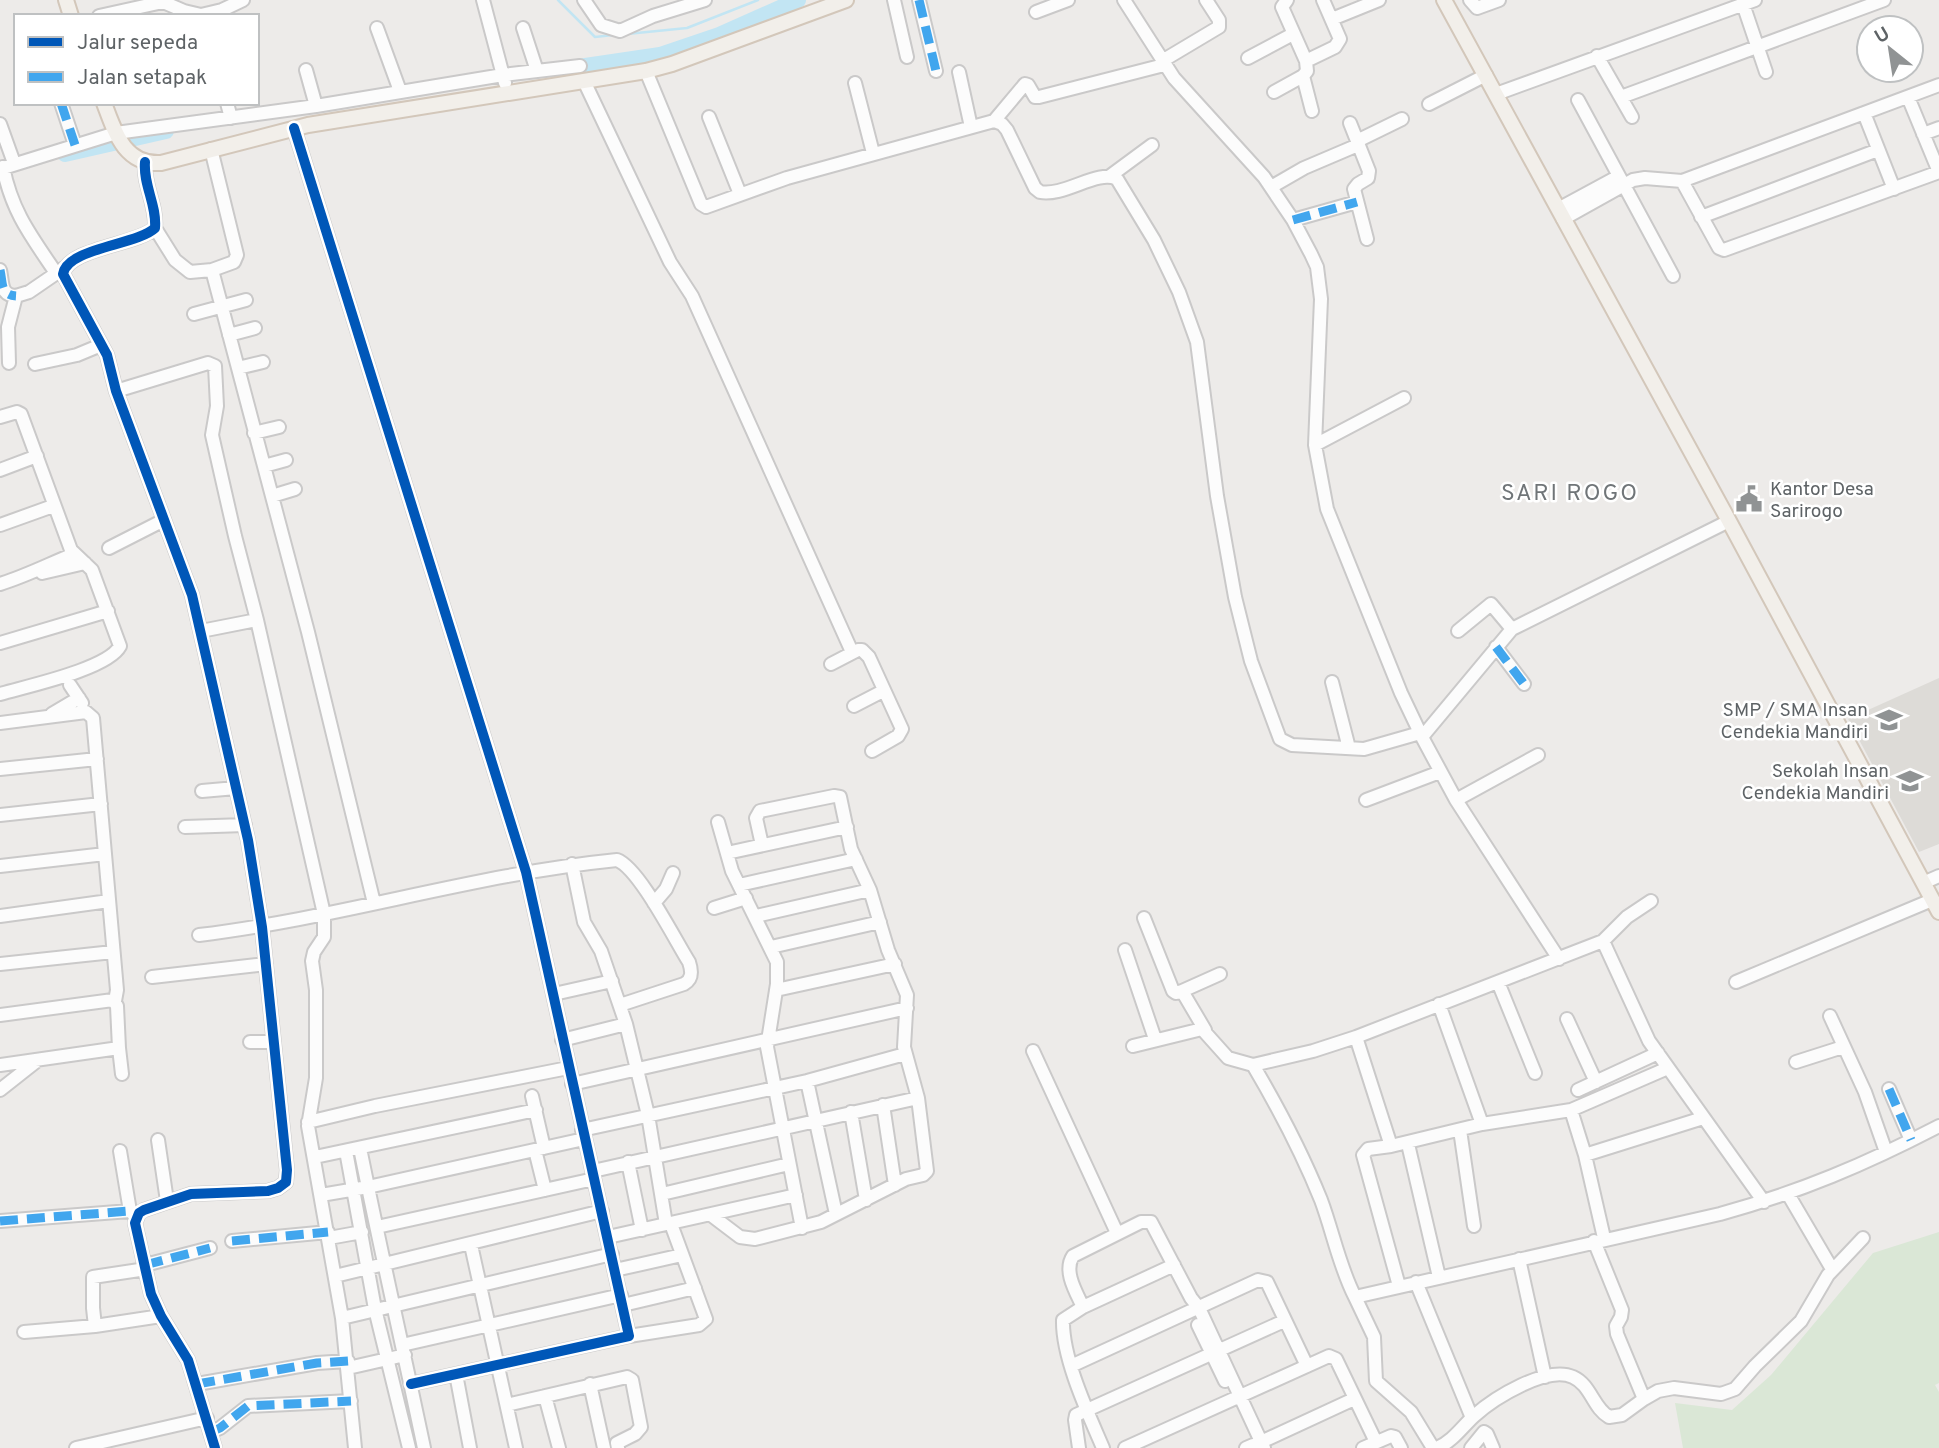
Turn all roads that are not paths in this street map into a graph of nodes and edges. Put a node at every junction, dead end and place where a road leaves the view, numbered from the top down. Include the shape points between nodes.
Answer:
1 (243, 0) edge
2 (483, 0) edge
3 (584, 0) edge
4 (705, 0) edge
5 (846, 0) edge
6 (894, 0) edge
7 (919, 0) edge
8 (1068, 0) edge
9 (1124, 0) edge
10 (1206, 0) edge
11 (1287, 0) edge
12 (1323, 0) edge
13 (1379, 0) edge
14 (1462, 0) edge
15 (1470, 0) edge
16 (1499, 0) edge
17 (1884, 0) edge
18 (1749, 2) edge
19 (1445, 3) edge
20 (220, 5) edge
21 (671, 5) edge
22 (149, 10) edge
23 (1036, 12) dead end
24 (116, 14) edge
25 (197, 14) edge
26 (203, 14) edge
27 (1332, 19) junction
28 (523, 28) dead end
29 (377, 29) dead end
30 (1293, 34) junction
31 (1757, 46) junction
32 (1597, 56) junction
33 (907, 57) dead end
34 (1248, 58) dead end
35 (1306, 61) junction
36 (1163, 63) junction
37 (580, 66) dead end
38 (306, 70) dead end
39 (537, 71) junction
40 (646, 71) junction
41 (936, 71) dead end
42 (958, 72) dead end
43 (1766, 72) dead end
44 (1486, 75) junction
45 (1303, 76) junction
46 (584, 81) junction
47 (505, 83) junction
48 (855, 83) dead end
49 (1939, 85) edge
50 (400, 91) junction
51 (1274, 92) dead end
52 (1496, 94) junction
53 (420, 97) junction
54 (1621, 97) junction
55 (1908, 97) junction
56 (1578, 100) dead end
57 (1429, 104) dead end
58 (62, 105) edge
59 (105, 105) edge
60 (228, 105) edge
61 (316, 106) junction
62 (1312, 111) dead end
63 (1864, 113) junction
64 (258, 114) junction
65 (709, 117) dead end
66 (1632, 117) dead end
67 (231, 118) junction
68 (1402, 119) dead end
69 (994, 121) junction
70 (1350, 123) dead end
71 (0, 124) edge
72 (971, 127) junction
73 (294, 128) junction
74 (1939, 128) edge
75 (263, 133) junction
76 (1923, 134) junction
77 (119, 139) junction
78 (1358, 143) junction
79 (75, 145) junction
80 (1152, 145) dead end
81 (211, 149) junction
82 (1878, 150) junction
83 (873, 153) junction
84 (145, 162) junction
85 (5, 170) edge
86 (1939, 172) edge
87 (1110, 176) junction
88 (1622, 180) junction
89 (1682, 181) junction
90 (1271, 187) junction
91 (1894, 189) junction
92 (740, 194) junction
93 (1357, 202) junction
94 (1560, 214) junction
95 (1701, 217) junction
96 (1293, 220) junction
97 (155, 228) junction
98 (1367, 239) dead end
99 (0, 270) edge
100 (60, 270) junction
101 (212, 270) junction
102 (1673, 276) dead end
103 (16, 296) junction
104 (246, 300) dead end
105 (222, 307) junction
106 (194, 314) dead end
107 (255, 327) dead end
108 (229, 335) junction
109 (101, 345) junction
110 (263, 362) dead end
111 (9, 363) dead end
112 (35, 364) dead end
113 (238, 368) junction
114 (116, 390) junction
115 (1404, 398) dead end
116 (0, 416) edge
117 (279, 426) dead end
118 (254, 433) junction
119 (1315, 445) junction
120 (37, 456) junction
121 (286, 460) dead end
122 (264, 466) junction
123 (0, 470) edge
124 (295, 489) dead end
125 (272, 496) junction
126 (53, 506) junction
127 (164, 520) junction
128 (1728, 521) junction
129 (0, 525) edge
130 (109, 548) dead end
131 (74, 554) junction
132 (85, 563) junction
133 (31, 574) junction
134 (0, 584) edge
135 (108, 611) junction
136 (257, 620) junction
137 (1512, 629) junction
138 (201, 631) junction
139 (1458, 631) dead end
140 (0, 643) edge
141 (1496, 648) junction
142 (852, 652) junction
143 (831, 664) dead end
144 (1332, 682) dead end
145 (1524, 684) dead end
146 (69, 685) dead end
147 (883, 691) junction
148 (0, 694) edge
149 (79, 698) junction
150 (854, 706) dead end
151 (91, 714) junction
152 (46, 717) junction
153 (0, 723) edge
154 (1421, 735) junction
155 (1349, 748) junction
156 (872, 751) dead end
157 (1538, 755) dead end
158 (97, 759) junction
159 (0, 769) edge
160 (1440, 772) junction
161 (236, 788) junction
162 (202, 791) dead end
163 (1366, 800) dead end
164 (1456, 800) junction
165 (101, 804) junction
166 (0, 815) edge
167 (718, 822) dead end
168 (245, 825) junction
169 (185, 827) dead end
170 (847, 827) junction
171 (762, 845) junction
172 (727, 853) junction
173 (105, 854) junction
174 (856, 859) junction
175 (572, 864) junction
176 (0, 866) edge
177 (526, 872) junction
178 (673, 873) dead end
179 (1939, 876) edge
180 (1923, 883) junction
181 (739, 885) junction
182 (870, 890) junction
183 (746, 898) junction
184 (109, 901) junction
185 (1651, 901) dead end
186 (374, 902) junction
187 (654, 903) junction
188 (1936, 906) edge
189 (714, 908) dead end
190 (324, 914) junction
191 (0, 916) edge
192 (756, 916) junction
193 (1144, 918) dead end
194 (880, 922) junction
195 (262, 927) junction
196 (199, 935) dead end
197 (1603, 941) junction
198 (771, 947) junction
199 (1125, 950) dead end
200 (113, 952) junction
201 (1559, 958) junction
202 (0, 964) edge
203 (266, 964) junction
204 (895, 964) junction
205 (1220, 974) dead end
206 (152, 976) dead end
207 (612, 981) junction
208 (1498, 982) junction
209 (1736, 982) dead end
210 (776, 990) junction
211 (1182, 991) junction
212 (554, 995) junction
213 (115, 1001) junction
214 (1439, 1004) junction
215 (620, 1006) junction
216 (907, 1008) junction
217 (0, 1014) edge
218 (1830, 1016) dead end
219 (1567, 1019) dead end
220 (626, 1024) junction
221 (1205, 1030) junction
222 (1356, 1037) junction
223 (1155, 1039) junction
224 (562, 1040) junction
225 (767, 1041) junction
226 (250, 1042) dead end
227 (274, 1042) junction
228 (1133, 1046) dead end
229 (1843, 1047) junction
230 (119, 1048) junction
231 (1033, 1051) dead end
232 (1658, 1053) junction
233 (905, 1054) junction
234 (38, 1060) junction
235 (1796, 1062) dead end
236 (0, 1065) edge
237 (1253, 1065) junction
238 (568, 1068) junction
239 (1668, 1068) junction
240 (638, 1070) junction
241 (1535, 1073) dead end
242 (122, 1074) dead end
243 (807, 1081) junction
244 (1596, 1082) junction
245 (572, 1084) junction
246 (774, 1088) junction
247 (1889, 1089) dead end
248 (0, 1090) edge
249 (1578, 1090) dead end
250 (532, 1096) dead end
251 (918, 1098) junction
252 (883, 1105) junction
253 (536, 1110) junction
254 (1571, 1110) junction
255 (851, 1112) junction
256 (648, 1115) junction
257 (1703, 1118) junction
258 (816, 1120) junction
259 (308, 1122) junction
260 (1482, 1124) junction
261 (1939, 1126) edge
262 (782, 1128) junction
263 (1460, 1130) junction
264 (583, 1134) junction
265 (159, 1140) dead end
266 (1911, 1140) junction
267 (1408, 1143) junction
268 (1391, 1146) junction
269 (360, 1148) junction
270 (540, 1149) junction
271 (346, 1150) junction
272 (120, 1151) dead end
273 (1886, 1152) junction
274 (1586, 1155) junction
275 (315, 1157) junction
276 (656, 1157) junction
277 (628, 1163) junction
278 (789, 1164) junction
279 (593, 1175) junction
280 (895, 1185) junction
281 (368, 1187) junction
282 (352, 1189) junction
283 (545, 1190) junction
284 (662, 1194) junction
285 (1788, 1194) junction
286 (321, 1195) junction
287 (796, 1195) junction
288 (866, 1200) junction
289 (167, 1201) junction
290 (1764, 1202) junction
291 (602, 1211) junction
292 (133, 1214) junction
293 (836, 1214) junction
294 (710, 1215) junction
295 (0, 1221) edge
296 (668, 1224) junction
297 (1474, 1226) dead end
298 (377, 1227) junction
299 (802, 1228) junction
300 (642, 1230) junction
301 (362, 1232) junction
302 (1117, 1233) junction
303 (328, 1235) junction
304 (608, 1237) junction
305 (1863, 1238) dead end
306 (1599, 1240) junction
307 (232, 1241) dead end
308 (471, 1245) junction
309 (210, 1248) dead end
310 (612, 1254) junction
311 (681, 1255) junction
312 (1519, 1259) junction
313 (1174, 1265) junction
314 (383, 1266) junction
315 (145, 1267) junction
316 (1832, 1269) junction
317 (368, 1270) junction
318 (615, 1270) junction
319 (335, 1276) junction
320 (1439, 1277) junction
321 (1416, 1282) junction
322 (480, 1284) junction
323 (1398, 1286) junction
324 (695, 1288) junction
325 (1355, 1297) junction
326 (622, 1300) junction
327 (394, 1305) junction
328 (1194, 1306) junction
329 (1083, 1307) junction
330 (375, 1310) junction
331 (161, 1316) junction
332 (342, 1318) junction
333 (1284, 1321) junction
334 (95, 1326) junction
335 (489, 1326) junction
336 (24, 1332) dead end
337 (629, 1336) junction
338 (404, 1350) junction
339 (1216, 1352) junction
340 (387, 1360) junction
341 (348, 1364) junction
342 (498, 1364) junction
343 (1071, 1366) junction
344 (1307, 1366) junction
345 (456, 1374) junction
346 (1545, 1377) junction
347 (197, 1384) junction
348 (411, 1384) junction
349 (590, 1384) junction
350 (545, 1396) junction
351 (1237, 1398) junction
352 (1354, 1399) junction
353 (1644, 1399) junction
354 (351, 1401) junction
355 (507, 1405) junction
356 (1086, 1409) junction
357 (207, 1418) junction
358 (1472, 1418) junction
359 (211, 1432) junction
360 (1400, 1445) edge
361 (1256, 1446) edge
362 (1374, 1446) edge
363 (406, 1447) edge
364 (608, 1447) edge
365 (76, 1448) edge
366 (215, 1448) edge
367 (355, 1448) edge
368 (425, 1448) edge
369 (470, 1448) edge
370 (516, 1448) edge
371 (559, 1448) edge
372 (1079, 1448) edge
373 (1102, 1448) edge
374 (1125, 1448) edge
375 (1435, 1448) edge
376 (1471, 1448) edge
377 (1493, 1448) edge

1 - 20 street
2 - 47 street
3 - 21 street via 601,25 620,31
4 - 21 street
5 - 40 main road
6 - 33 street
7 - 41 street
8 - 23 street
9 - 36 street
10 - 36 street via 1219,27
11 - 30 street via 1282,7
12 - 27 street
13 - 27 street
14 - 19 street
15 - 16 street via 1477,8
17 - 31 street
18 - 31 street
18 - 32 street
19 - 44 main road
20 - 26 street
22 - 24 street
22 - 25 street via 163,2
27 - 35 street via 1339,43
28 - 39 street
29 - 50 street
30 - 34 street
30 - 35 street
31 - 43 street
31 - 54 street
32 - 52 street
32 - 54 street
35 - 45 street
36 - 69 street via 1039,97 1025,84
36 - 90 street
37 - 39 street
38 - 61 street
39 - 47 street
40 - 46 main road
40 - 92 street via 704,206
42 - 72 street
44 - 52 main road
44 - 57 street
45 - 51 street
45 - 62 street
46 - 47 main road
46 - 142 street via 670,262 692,296
47 - 53 main road
48 - 83 street
49 - 55 street
50 - 53 street
50 - 61 street
52 - 94 main road
53 - 73 main road
54 - 66 street
55 - 63 street
55 - 76 street
56 - 88 street
58 - 79 street
59 - 77 main road
60 - 67 street
61 - 64 street
63 - 82 street
63 - 89 street
64 - 67 street
64 - 75 street
65 - 92 street
67 - 77 street
68 - 78 street
69 - 72 street
69 - 87 street via 1007,130 1040,192 1055,193
70 - 78 street
71 - 85 street
72 - 83 street
73 - 75 main road
73 - 177 street
74 - 76 street
75 - 81 main road
76 - 86 street
77 - 79 street
77 - 84 main road
78 - 90 street
78 - 93 street via 1369,175 1355,186
79 - 85 street
80 - 87 street
81 - 84 main road via 161,163
81 - 101 street via 237,255 231,264
82 - 91 street
82 - 95 street
83 - 92 street
84 - 97 street
85 - 100 street via 20,219
86 - 91 street
87 - 155 street via 1117,179 1154,240 1197,342 1217,496 1236,597 1276,733 1292,745
88 - 89 street
88 - 94 street
88 - 102 street
89 - 95 street
90 - 96 street
91 - 95 street via 1724,250
93 - 96 street
93 - 98 street
94 - 128 main road
96 - 119 street via 1311,254 1320,286
97 - 100 street via 144,236 84,255
97 - 101 street via 185,270
99 - 103 street via 5,292
100 - 103 street
100 - 109 street
101 - 105 street
103 - 111 street via 8,327
104 - 105 street
105 - 106 street
105 - 108 street
107 - 108 street
108 - 113 street
109 - 112 street
109 - 114 street
110 - 113 street
113 - 118 street
114 - 127 street
114 - 136 street via 208,363 215,366 217,406 212,435
115 - 119 street
116 - 120 street via 21,414
117 - 118 street
118 - 122 street
119 - 154 street via 1327,509
120 - 123 street
120 - 126 street
121 - 122 street
122 - 125 street
124 - 125 street
125 - 186 street
126 - 129 street
126 - 131 street
127 - 130 street
127 - 138 street
128 - 137 street
128 - 180 main road
131 - 132 street
131 - 133 street
132 - 133 street
132 - 135 street
133 - 134 street
135 - 140 street
135 - 148 street via 120,646 115,654 89,668
136 - 138 street
136 - 190 street
137 - 139 street via 1491,604
137 - 141 street
138 - 161 street
141 - 145 street
141 - 154 street
142 - 143 street
142 - 147 street via 866,653
144 - 155 street
146 - 149 street
147 - 150 street
147 - 156 street via 901,733
149 - 151 street
149 - 152 street
151 - 152 street
151 - 158 street
152 - 153 street
154 - 155 street via 1364,749
154 - 160 street
157 - 164 street
158 - 159 street
158 - 165 street
160 - 163 street
160 - 164 street
161 - 162 street
161 - 168 street
164 - 201 street
165 - 166 street
165 - 173 street
167 - 172 street
168 - 169 street
168 - 195 street
170 - 171 street
170 - 171 street via 840,797 821,798 758,813
170 - 174 street
171 - 172 street
172 - 181 street
173 - 176 street
173 - 184 street
174 - 181 street
174 - 182 street
175 - 177 street
175 - 187 street via 623,862
175 - 207 street via 584,922
177 - 186 street
177 - 212 street
178 - 187 street
179 - 180 street
180 - 188 main road
181 - 183 street
182 - 192 street
182 - 194 street
183 - 189 street
183 - 192 street
184 - 191 street
184 - 200 street
185 - 197 street
186 - 190 street
187 - 215 street via 689,962 690,978
188 - 209 street
190 - 195 street
190 - 259 street via 324,937 312,961 316,1078
192 - 198 street
193 - 211 street via 1173,991
194 - 198 street
194 - 204 street
195 - 196 street
195 - 203 street
197 - 201 street
197 - 232 street via 1643,1031
198 - 210 street via 778,968
199 - 223 street
200 - 202 street
200 - 213 street
201 - 208 street
203 - 206 street
203 - 227 street
204 - 210 street
204 - 216 street
205 - 211 street
207 - 212 street
207 - 215 street
208 - 214 street
208 - 241 street
210 - 225 street
211 - 221 street
212 - 224 street
213 - 217 street
213 - 230 street
214 - 222 street
214 - 260 street
215 - 220 street
216 - 225 street
216 - 233 street
218 - 229 street
219 - 244 street
220 - 224 street
220 - 240 street
221 - 223 street
221 - 237 street via 1228,1058
222 - 237 street
222 - 268 street
223 - 228 street
224 - 238 street
225 - 240 street
225 - 246 street
226 - 227 street
227 - 289 street via 286,1182 274,1191 191,1194
229 - 235 street
229 - 273 street
230 - 234 street
230 - 242 street
231 - 302 street
232 - 239 street
232 - 244 street
233 - 243 street
233 - 251 street
234 - 236 street
234 - 248 street
237 - 325 street via 1302,1153
238 - 245 street
238 - 259 street
239 - 254 street
239 - 257 street
240 - 245 street
240 - 256 street
243 - 246 street
243 - 258 street
244 - 249 street
245 - 264 street
246 - 256 street
246 - 262 street
247 - 266 street
250 - 253 street
251 - 252 street
251 - 280 street via 927,1171
252 - 255 street
252 - 280 street
253 - 269 street
253 - 270 street
254 - 260 street
254 - 274 street
255 - 258 street
255 - 288 street
256 - 264 street
256 - 276 street
257 - 274 street
257 - 290 street
258 - 262 street
258 - 293 street
259 - 275 street
260 - 263 street
261 - 266 street
262 - 276 street
262 - 278 street
263 - 267 street
263 - 297 street
264 - 270 street
264 - 279 street
265 - 289 street
266 - 273 street
267 - 268 street
267 - 320 street
268 - 323 street via 1368,1149 1363,1155
269 - 271 street
269 - 281 street
270 - 281 street
270 - 283 street
271 - 275 street
271 - 282 street
272 - 292 street
273 - 285 street
274 - 306 street
275 - 286 street
276 - 277 street
276 - 284 street
277 - 279 street
277 - 300 street
278 - 284 street
278 - 287 street
279 - 283 street
279 - 291 street
280 - 288 street
281 - 282 street
281 - 298 street
282 - 286 street
282 - 301 street
283 - 298 street
284 - 296 street
285 - 290 street
285 - 316 street
286 - 303 street
287 - 294 street
287 - 299 street
288 - 293 street
289 - 292 street
290 - 306 street
291 - 304 street
291 - 308 street
292 - 295 street
292 - 315 street
293 - 299 street
294 - 296 street
294 - 299 street via 750,1240
296 - 300 street
296 - 311 street
298 - 314 street
300 - 304 street
301 - 303 street
301 - 317 street
302 - 313 street via 1151,1222
302 - 329 street via 1080,1251 1068,1264
303 - 307 street
303 - 319 street
304 - 310 street
305 - 316 street
306 - 312 street
306 - 353 street via 1622,1310 1617,1334
308 - 314 street
308 - 322 street
309 - 315 street
310 - 318 street
310 - 322 street
311 - 318 street
311 - 324 street
312 - 320 street
312 - 346 street
313 - 328 street
313 - 329 street
314 - 317 street
314 - 327 street
315 - 331 street
315 - 334 street via 93,1278
316 - 353 street via 1801,1321 1735,1388 1721,1394 1674,1388
317 - 319 street
317 - 330 street
318 - 326 street
319 - 332 street
320 - 321 street
321 - 323 street
321 - 358 street
322 - 327 street
322 - 335 street
323 - 325 street
324 - 326 street
324 - 337 street via 706,1316 702,1324
325 - 375 street via 1374,1337 1376,1381 1411,1412
326 - 335 street
326 - 337 street
327 - 330 street
327 - 338 street
328 - 333 street via 1263,1280
328 - 339 street
328 - 343 street
329 - 343 street via 1063,1321
330 - 332 street
330 - 340 street
331 - 334 street
331 - 347 street via 183,1349
332 - 341 street
333 - 339 street
333 - 344 street
334 - 336 street
335 - 338 street
335 - 342 street
337 - 342 street
338 - 340 street
338 - 348 street
339 - 351 street
339 - 356 street
340 - 341 street
340 - 363 street
341 - 347 street via 317,1363
341 - 354 street
342 - 345 street
342 - 355 street
343 - 356 street
344 - 351 street
344 - 352 street via 1332,1356
345 - 348 street
345 - 369 street
346 - 353 street via 1565,1374 1580,1381 1609,1417 1622,1415
346 - 358 street via 1492,1401
347 - 357 street
348 - 368 street
349 - 350 street
349 - 364 street
349 - 364 street via 623,1377 632,1380 641,1427
350 - 355 street
350 - 371 street
351 - 361 street
351 - 374 street
352 - 361 street
352 - 362 street
354 - 359 street via 248,1406
354 - 367 street
355 - 370 street
356 - 372 street via 1075,1420
356 - 373 street
357 - 359 street
357 - 365 street
358 - 375 street
359 - 366 street
360 - 362 street via 1391,1436
376 - 377 street via 1484,1432

